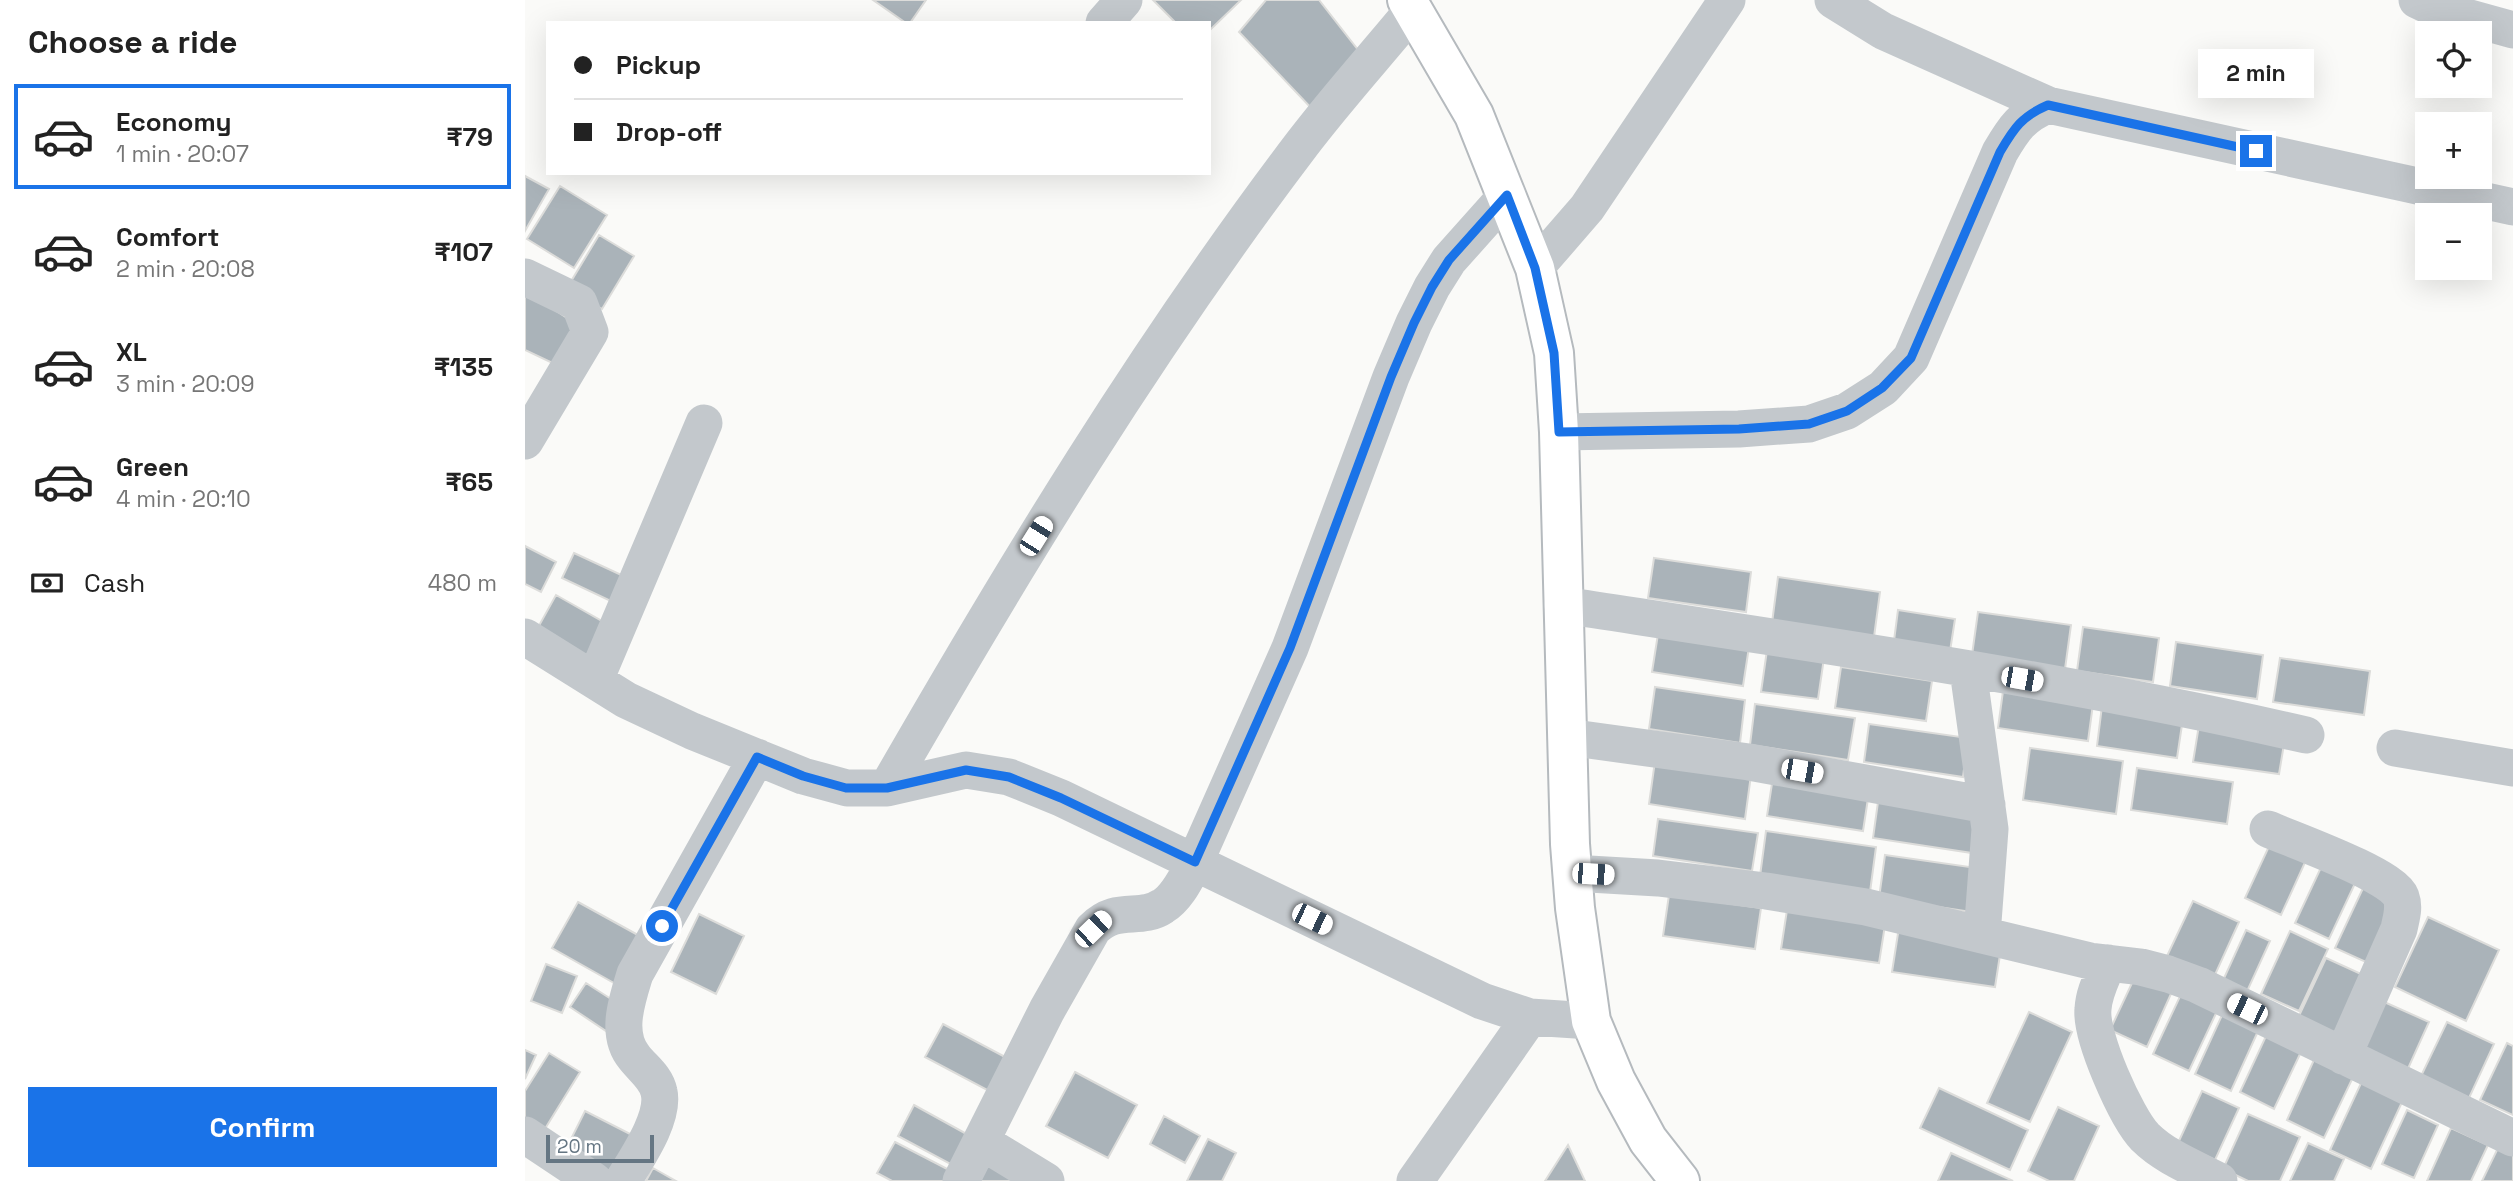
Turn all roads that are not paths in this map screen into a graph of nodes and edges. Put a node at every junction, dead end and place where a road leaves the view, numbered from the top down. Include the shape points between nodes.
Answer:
1 (1125, 0) edge
2 (1727, 0) edge
3 (2417, 0) edge
4 (1836, 1) edge
5 (1410, 5) edge
6 (1106, 21) edge
7 (2513, 30) edge
8 (2048, 105) junction
9 (1507, 195) junction
10 (2513, 207) edge
11 (1535, 268) junction
12 (525, 277) edge
13 (704, 423) dead end
14 (1559, 432) junction
15 (525, 441) edge
16 (1563, 605) junction
17 (525, 637) edge
18 (1968, 670) junction
19 (595, 680) junction
20 (2306, 735) dead end
21 (1567, 737) junction
22 (2395, 748) dead end
23 (757, 757) junction
24 (2513, 768) edge
25 (887, 788) junction
26 (1987, 805) junction
27 (2268, 829) dead end
28 (1195, 862) junction
29 (1572, 873) junction
30 (1982, 935) junction
31 (2099, 962) junction
32 (1529, 1017) junction
33 (1591, 1021) junction
34 (2343, 1056) junction
35 (525, 1135) edge
36 (2513, 1138) edge
37 (982, 1142) junction
38 (594, 1181) edge
39 (622, 1181) edge
40 (961, 1181) edge
41 (1047, 1181) edge
42 (1415, 1181) edge
43 (1680, 1181) edge
44 (2219, 1181) edge

1 - 6 street
2 - 11 street via 1587,208
3 - 7 street
4 - 8 street via 1883,31
5 - 9 main road via 1474,115
5 - 25 street via 1244,222 1145,366 991,606
8 - 10 street
8 - 14 street via 2029,113 2013,130 1911,358 1874,394 1847,411 1809,424
9 - 11 main road
9 - 28 street via 1449,260 1414,323 1290,648
11 - 14 main road via 1554,353
12 - 15 street via 579,303 590,332
13 - 19 street
14 - 16 main road
16 - 18 street
16 - 21 main road
17 - 19 street
18 - 20 street via 2202,711
18 - 26 street
19 - 23 street via 637,705
21 - 26 street via 1749,762
21 - 29 main road
22 - 24 street
23 - 25 street via 846,788
23 - 39 street via 635,974 626,1000 623,1028 631,1054 654,1079 660,1094 657,1119
25 - 28 street via 966,770 1009,777
26 - 30 street via 1990,829
27 - 34 street via 2381,877 2400,895 2399,929
28 - 32 street via 1429,976
28 - 37 street via 1163,906 1104,919 1093,929
29 - 30 street via 1766,891 1866,907
29 - 33 main road
30 - 31 street
31 - 34 street via 2168,974 2198,985
31 - 44 street via 2094,1030 2135,1125 2161,1149
32 - 33 street
32 - 42 street
33 - 43 main road via 1648,1140
34 - 36 street
35 - 38 street
37 - 40 street
37 - 41 street

